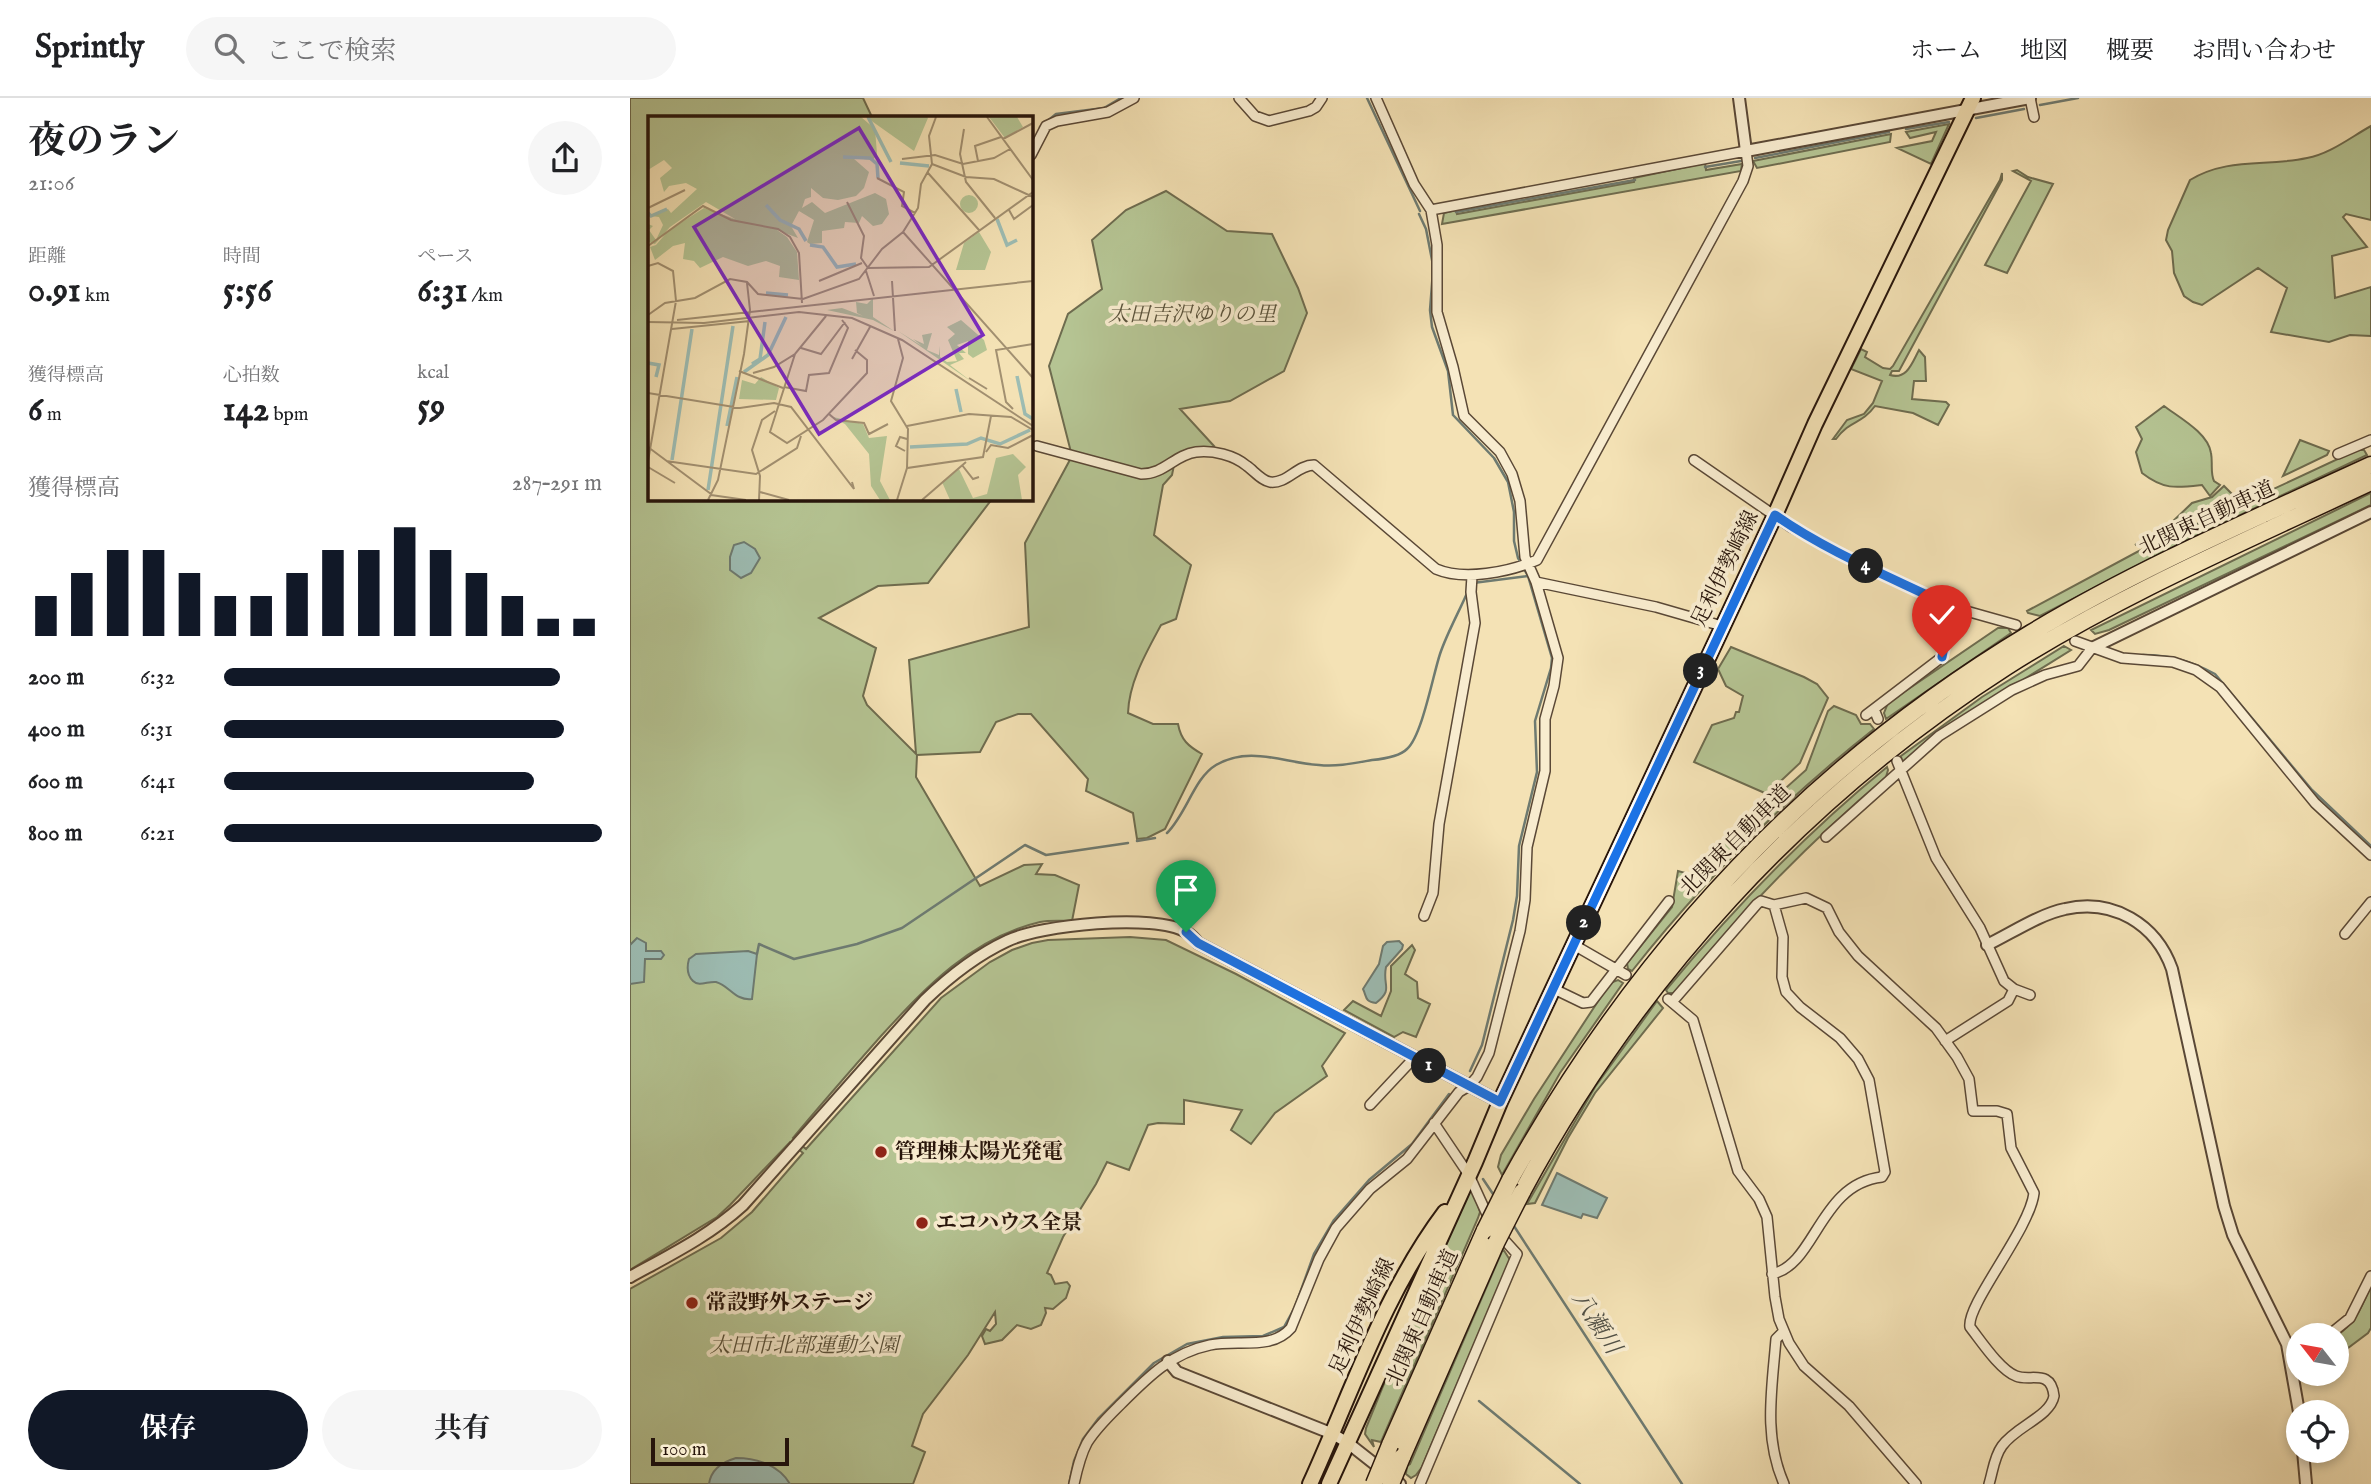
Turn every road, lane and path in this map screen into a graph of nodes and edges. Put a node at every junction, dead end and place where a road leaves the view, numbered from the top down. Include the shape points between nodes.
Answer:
1 (1134, 98) edge
2 (1239, 98) edge
3 (1322, 98) edge
4 (1376, 98) edge
5 (1739, 98) edge
6 (2030, 98) edge
7 (1971, 104) edge
8 (2034, 117) dead end
9 (1746, 151) junction
10 (1032, 153) edge
11 (1431, 210) junction
12 (2370, 444) edge
13 (1037, 446) dead end
14 (2338, 454) dead end
15 (1694, 460) dead end
16 (2371, 465) edge
17 (2371, 482) edge
18 (2371, 512) edge
19 (1775, 515) junction
20 (1528, 564) junction
21 (1472, 576) junction
22 (1536, 582) junction
23 (1952, 607) junction
24 (2016, 625) dead end
25 (1721, 626) junction
26 (2075, 641) dead end
27 (2092, 649) junction
28 (1873, 714) dead end
29 (1898, 766) junction
30 (1826, 837) dead end
31 (2371, 855) edge
32 (1670, 901) dead end
33 (2371, 902) edge
34 (1774, 905) junction
35 (1424, 916) dead end
36 (2345, 934) dead end
37 (1574, 945) junction
38 (1987, 945) junction
39 (1615, 969) junction
40 (1626, 975) dead end
41 (1554, 989) junction
42 (2014, 989) junction
43 (2030, 995) dead end
44 (1945, 1041) junction
45 (1414, 1058) junction
46 (1469, 1086) junction
47 (1500, 1102) junction
48 (1370, 1105) dead end
49 (1434, 1123) junction
50 (1469, 1175) junction
51 (1772, 1274) junction
52 (2371, 1276) edge
53 (630, 1277) edge
54 (2344, 1323) edge
55 (1783, 1332) junction
56 (2286, 1333) edge
57 (1168, 1361) junction
58 (1333, 1434) junction
59 (1348, 1443) junction
60 (2304, 1463) edge
61 (1074, 1484) edge
62 (1310, 1484) edge
63 (1329, 1484) edge
64 (1374, 1484) edge
65 (1391, 1484) edge
66 (1400, 1484) edge
67 (1420, 1484) edge
68 (1784, 1484) edge
69 (1916, 1484) edge
70 (1989, 1484) edge
71 (2306, 1484) edge

1 - 10 street via 1108,113 1046,126
2 - 3 street via 1255,116 1269,121 1309,111
4 - 11 street via 1414,184
5 - 9 street
6 - 7 street
6 - 8 street
7 - 9 street
7 - 19 main road, 足利伊勢崎線
9 - 11 street
9 - 20 street via 1743,181 1541,554
11 - 20 street via 1437,246 1437,312 1460,408 1500,452 1513,474
12 - 14 street
13 - 21 street via 1141,474 1157,472 1187,454 1204,451 1237,459 1266,481 1281,481 1305,465 1314,465 1436,569
15 - 19 street
16 - 64 highway, 北関東自動車道, bridge via 2129,579 2034,631 1950,685 1839,770 1739,865 1662,951 1579,1064 1510,1180
17 - 65 highway, 北関東自動車道, bridge via 2137,593 1959,698 1808,819 1743,884 1657,982 1575,1100 1496,1243
18 - 27 street
19 - 23 street via 1845,556
19 - 25 main road, 足利伊勢崎線
20 - 21 street
20 - 22 street
21 - 35 street via 1475,623 1440,824 1433,893
22 - 25 street
22 - 46 street via 1558,658 1545,719 1545,771 1527,847 1520,931 1489,1053
23 - 24 street
23 - 28 street via 1942,657
25 - 37 main road, 足利伊勢崎線
26 - 27 street
27 - 29 street via 2078,666 2024,684
27 - 31 street via 2122,658 2173,662 2209,678 2315,803
29 - 30 street
29 - 38 street via 1936,858
32 - 39 street
33 - 36 street
34 - 44 street via 1806,898 1821,904 1858,956 1902,994
34 - 51 street via 1760,901 1670,1000 1693,1020 1738,1171 1767,1217
34 - 51 street via 1783,937 1783,985 1800,1007 1840,1038 1869,1080 1885,1172 1854,1186 1825,1215 1803,1252
37 - 39 street
37 - 41 main road, 足利伊勢崎線
38 - 42 street via 2004,981
38 - 56 street via 2056,912 2090,906 2122,912 2154,936 2172,969 2230,1226
39 - 40 street
39 - 41 street via 1588,1003
41 - 47 main road, 足利伊勢崎線
42 - 43 street
42 - 44 street via 2008,1001
44 - 70 street via 1969,1079 1973,1111 2007,1114 2011,1149 2034,1193 2029,1211 1972,1311 1970,1327 2012,1374 2044,1379 2054,1396 2050,1408 2003,1445
45 - 46 street
45 - 48 street
45 - 53 street via 1176,928 1129,922 1028,933 972,961 937,988 754,1195 719,1227
46 - 47 street
46 - 49 street
47 - 50 main road, 足利伊勢崎線
49 - 50 street
49 - 57 street via 1407,1159 1370,1189 1336,1228 1283,1336 1267,1342 1206,1346
50 - 58 main road, 足利伊勢崎線 via 1411,1261
50 - 59 main road, 足利伊勢崎線
50 - 67 street via 1484,1213 1517,1254
51 - 55 street
52 - 54 street via 2359,1306
55 - 68 street via 1776,1339 1769,1409 1772,1447
55 - 69 street via 1804,1366 1849,1406
57 - 58 street via 1177,1373
57 - 61 street via 1092,1435
58 - 59 street
58 - 62 main road, 足利伊勢崎線
59 - 63 main road, 足利伊勢崎線
59 - 66 street
60 - 71 street

